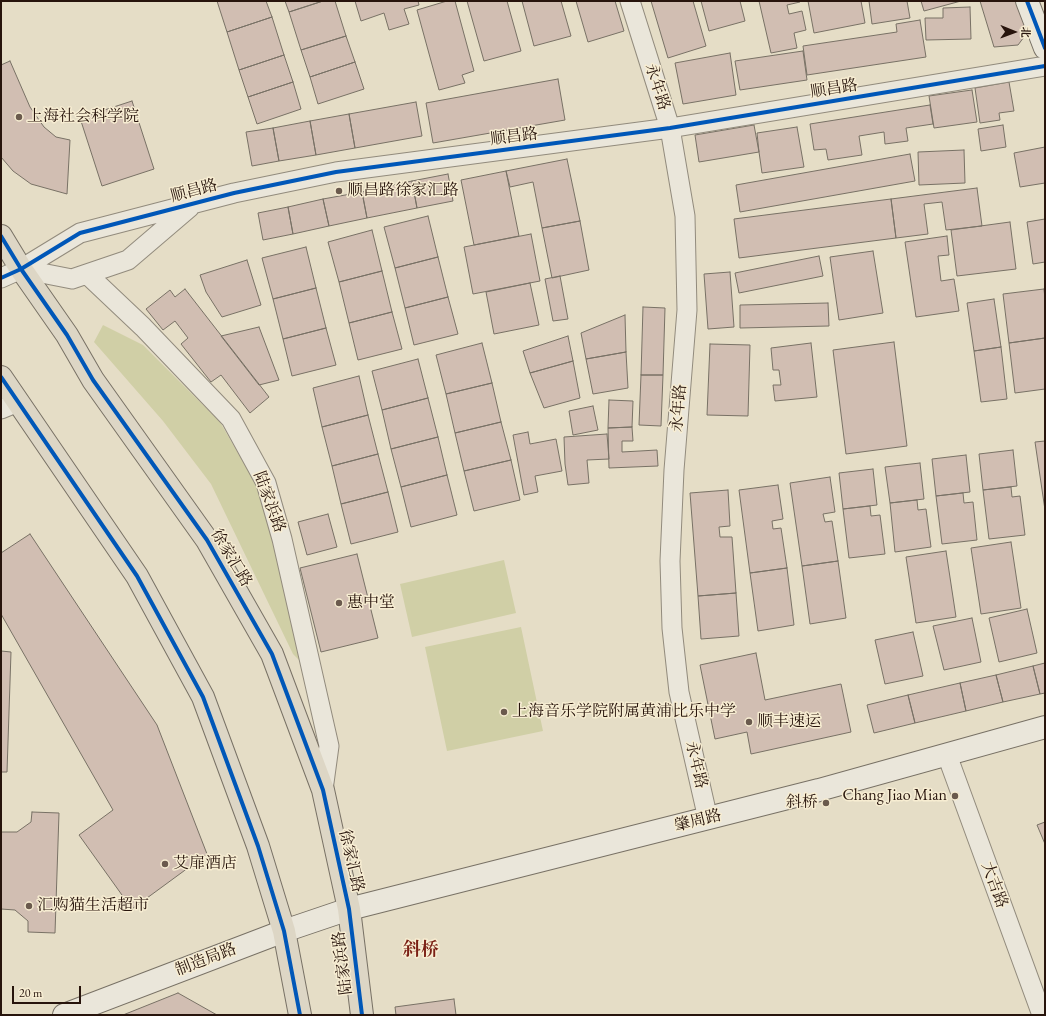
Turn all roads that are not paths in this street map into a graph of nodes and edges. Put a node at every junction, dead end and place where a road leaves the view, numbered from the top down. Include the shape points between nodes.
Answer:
1 (630, 1) edge
2 (1027, 1) edge
3 (1045, 48) edge
4 (1045, 66) edge
5 (670, 128) junction
6 (193, 204) junction
7 (1, 236) edge
8 (21, 269) junction
9 (87, 274) junction
10 (1, 278) edge
11 (1, 377) edge
12 (9, 405) edge
13 (1045, 727) edge
14 (947, 755) junction
15 (323, 790) junction
16 (708, 819) junction
17 (349, 909) junction
18 (284, 930) junction
19 (64, 1015) edge
20 (300, 1015) edge
21 (362, 1015) edge
22 (1042, 1015) edge

1 - 5 street, 永年路
2 - 3 street
4 - 5 street, 顺昌路
5 - 6 street, 顺昌路 via 336,172
5 - 16 street, 永年路 via 685,216 687,310 674,470 670,561 672,628 679,692
6 - 8 street, 顺昌路 via 80,233
6 - 9 street via 128,260
7 - 8 main road, 徐家汇路
8 - 9 street via 72,279
8 - 10 street, 顺昌路
8 - 15 main road, 徐家汇路 via 67,335 93,380 207,540 272,654
9 - 15 street, 陆家浜路 via 231,419 266,483 282,539 329,746
11 - 12 main road
12 - 18 main road via 137,576 202,697 258,846
13 - 14 street, 肇周路
14 - 16 street, 肇周路
14 - 22 street, 大吉路
15 - 17 main road, 徐家汇路
16 - 17 street, 肇周路
17 - 18 street, 制造局路
17 - 21 main road, 陆家浜路
18 - 19 street, 制造局路
18 - 20 main road

